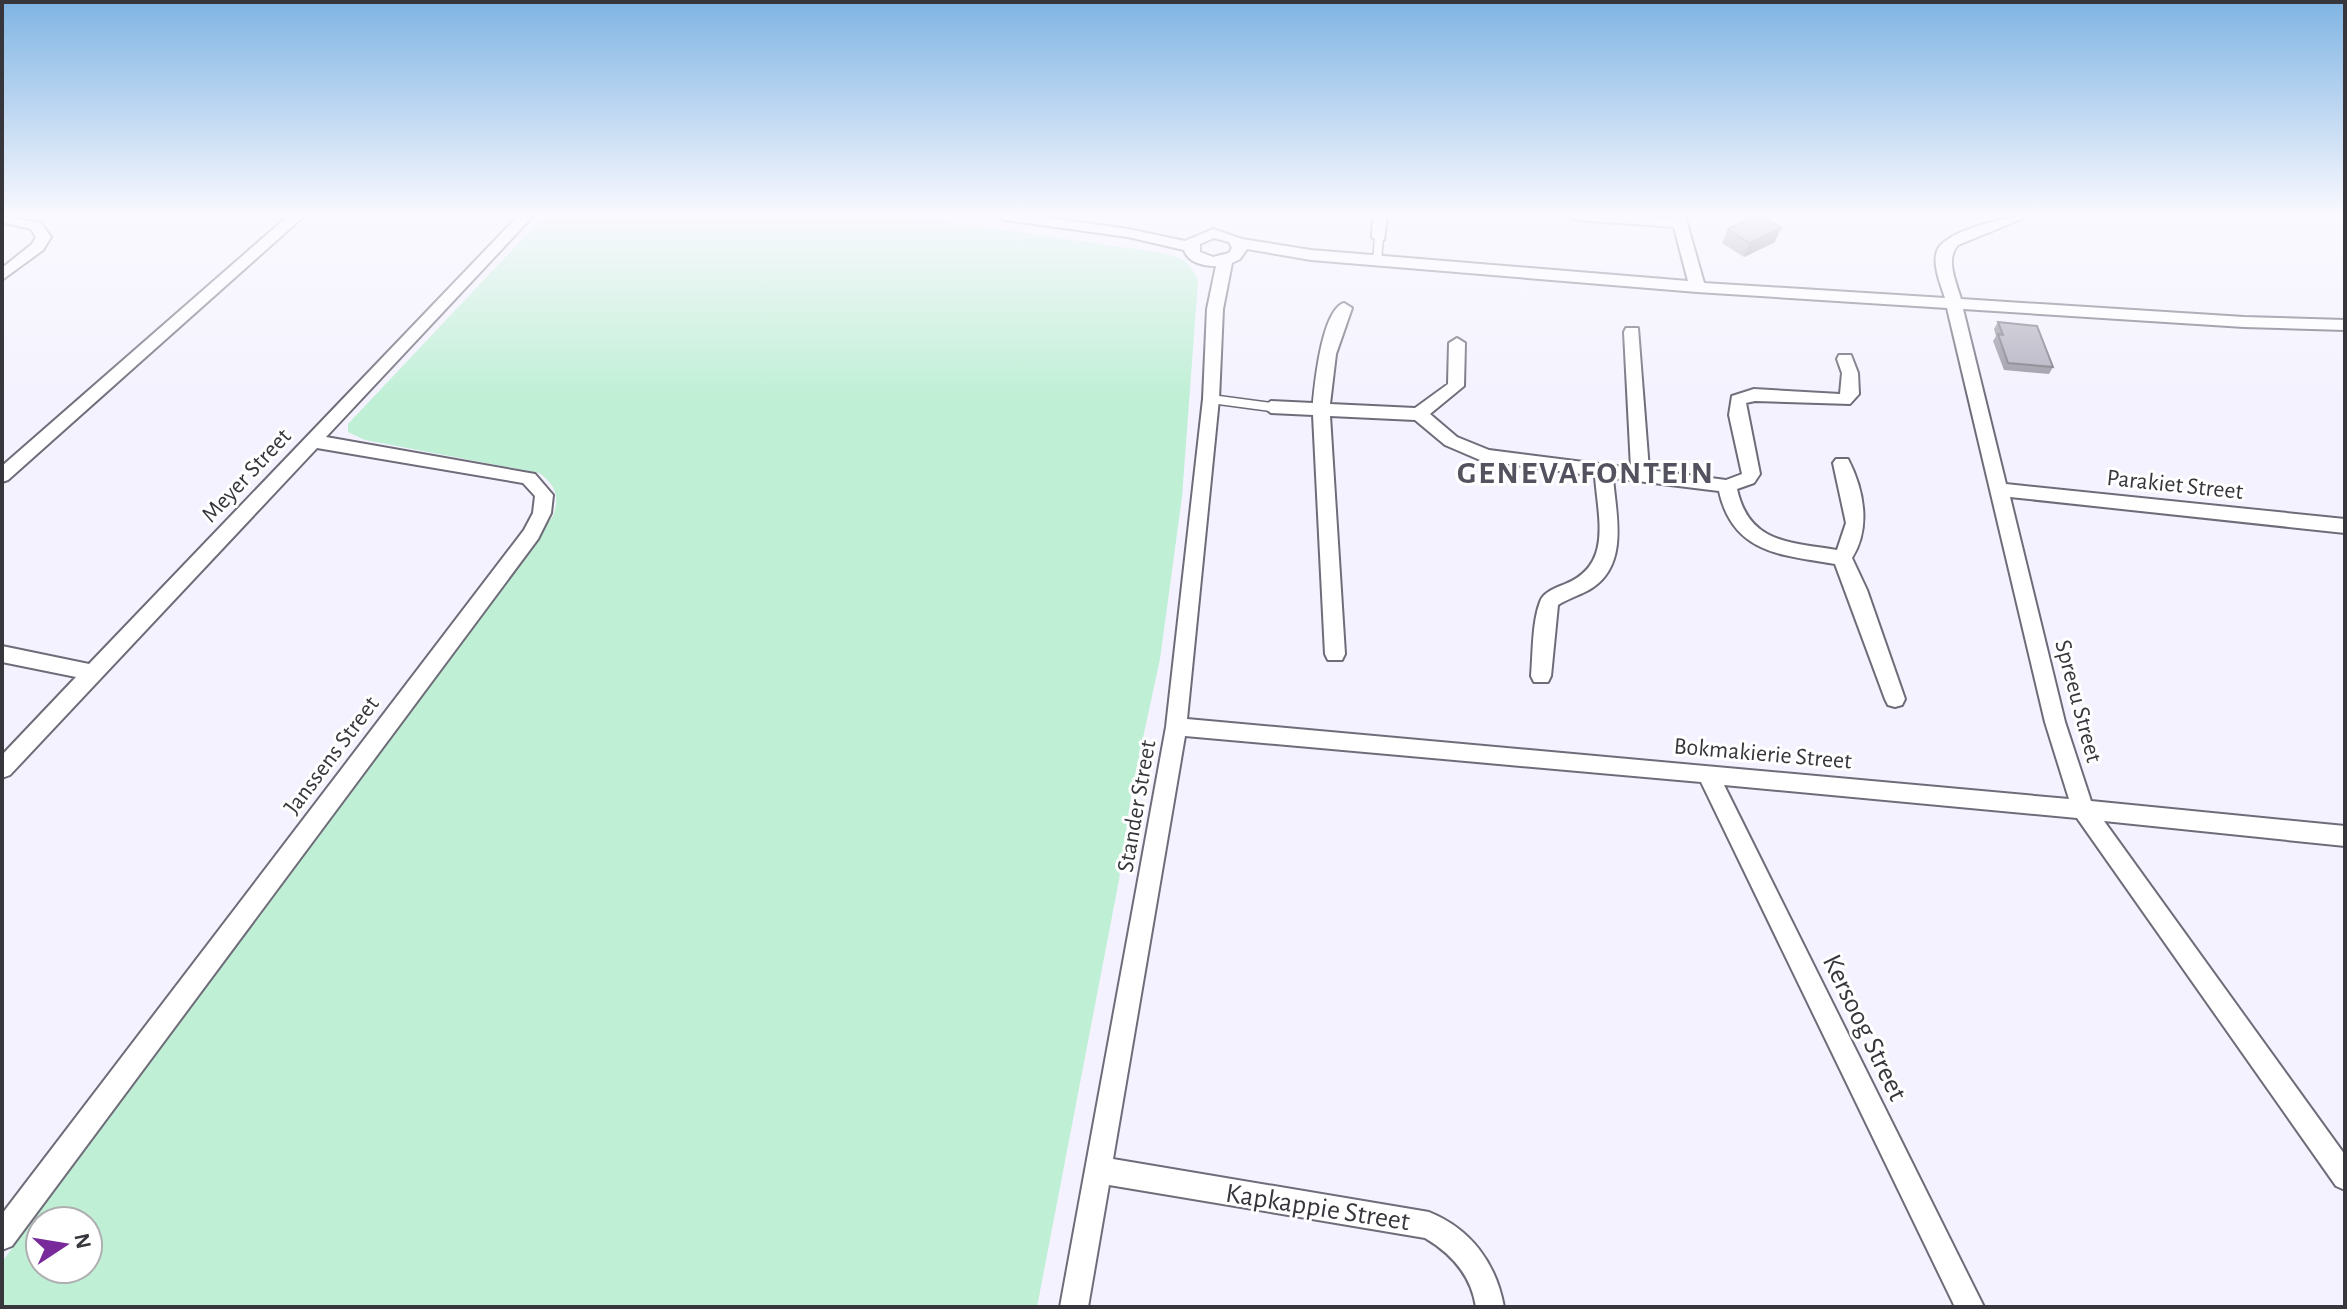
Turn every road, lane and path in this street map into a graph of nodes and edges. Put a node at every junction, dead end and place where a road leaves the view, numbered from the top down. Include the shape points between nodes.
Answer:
1 (228, 277) edge
2 (468, 277) edge
3 (1208, 277) edge
4 (1221, 277) edge
5 (1575, 277) edge
6 (1694, 277) edge
7 (1948, 277) edge
8 (1697, 287) junction
9 (1956, 305) junction
10 (1344, 308) dead end
11 (1215, 309) junction
12 (2345, 325) edge
13 (1632, 332) dead end
14 (1457, 343) dead end
15 (1845, 359) dead end
16 (1211, 399) junction
17 (1271, 407) joint
18 (1320, 408) junction
19 (1419, 414) junction
20 (312, 441) junction
21 (1842, 463) dead end
22 (1603, 471) junction
23 (1640, 474) junction
24 (2, 476) edge
25 (1727, 486) junction
26 (2000, 490) junction
27 (2345, 526) edge
28 (1842, 558) junction
29 (2, 654) edge
30 (1335, 654) dead end
31 (93, 673) junction
32 (1541, 676) dead end
33 (1895, 699) dead end
34 (1176, 727) junction
35 (2, 769) edge
36 (1708, 774) junction
37 (2083, 809) junction
38 (2345, 836) edge
39 (1100, 1170) junction
40 (2345, 1177) edge
41 (2, 1236) edge
42 (1074, 1307) edge
43 (1490, 1307) edge
44 (1970, 1307) edge

1 - 24 street
2 - 20 street, Meyer Street
3 - 11 street, Stander Street
4 - 11 street, Stander Street
5 - 8 street
6 - 8 street
7 - 9 street, Spreeu Street
8 - 9 street
9 - 12 street
9 - 26 street, Spreeu Street
10 - 18 street via 1324,361
11 - 16 street, Stander Street
13 - 23 street
14 - 19 street via 1454,389
15 - 25 street via 1851,394 1844,400 1754,395 1738,400 1751,474
16 - 17 lane
16 - 34 street, Stander Street
17 - 18 street
18 - 19 street
18 - 30 street
19 - 22 street via 1451,441 1478,454
20 - 31 street, Meyer Street
20 - 41 street, Janssens Street via 529,478 544,495 542,513
21 - 28 street via 1857,528
22 - 23 street
22 - 32 street via 1605,561 1591,580 1550,600
23 - 25 street
25 - 28 street via 1737,519 1757,540
26 - 27 street, Parakiet Street
26 - 37 street, Spreeu Street via 2055,722
28 - 33 street
29 - 31 street
31 - 35 street, Meyer Street
34 - 36 street, Bokmakierie Street
34 - 39 street, Stander Street
36 - 37 street, Bokmakierie Street
36 - 44 street, Kersoog Street
37 - 38 street, Bokmakierie Street
37 - 40 street, Spreeu Street
39 - 42 street, Stander Street
39 - 43 street, Kapkappie Street via 1429,1225 1466,1252 1481,1274

